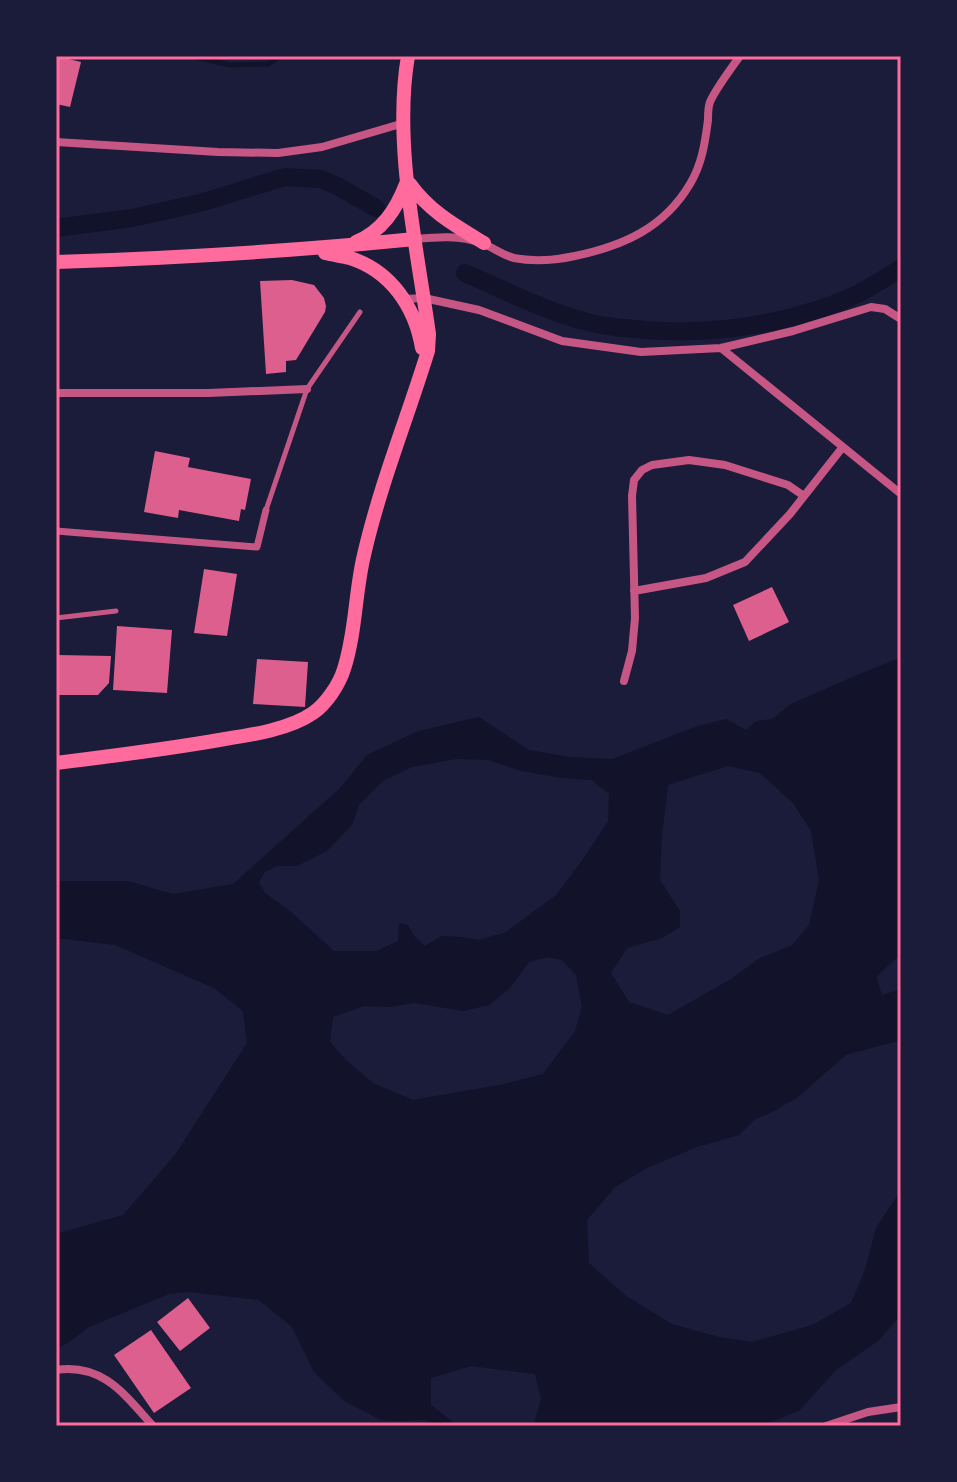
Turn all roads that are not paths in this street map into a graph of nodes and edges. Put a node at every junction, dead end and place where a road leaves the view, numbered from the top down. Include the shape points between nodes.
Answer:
1 (408, 56) edge
2 (740, 56) edge
3 (404, 123) junction
4 (56, 142) edge
5 (408, 180) junction
6 (415, 239) junction
7 (484, 243) junction
8 (348, 246) junction
9 (309, 250) junction
10 (56, 262) edge
11 (424, 298) junction
12 (405, 299) junction
13 (360, 312) dead end
14 (901, 319) edge
15 (721, 348) junction
16 (424, 365) junction
17 (307, 389) junction
18 (56, 393) edge
19 (842, 448) junction
20 (901, 494) edge
21 (804, 496) junction
22 (266, 510) joint
23 (56, 531) edge
24 (634, 591) junction
25 (116, 611) dead end
26 (56, 618) edge
27 (624, 681) dead end
28 (56, 763) edge
29 (56, 1370) edge
30 (901, 1407) edge
31 (153, 1426) edge
32 (826, 1426) edge

1 - 3 main road
2 - 7 street via 710,102 703,158 691,184 658,221 607,249 563,258 513,258
3 - 4 street via 322,147 278,153
3 - 5 main road
5 - 6 main road
5 - 7 main road via 433,211
5 - 8 main road via 388,220
6 - 7 street via 454,237
6 - 8 main road
6 - 11 main road
8 - 9 main road
9 - 10 main road
9 - 12 main road via 372,269
11 - 12 street
11 - 15 street via 479,310 562,341 641,352
11 - 16 main road via 429,334
12 - 16 main road via 419,333
13 - 17 lane
14 - 15 street via 871,307
15 - 19 street
16 - 28 main road via 384,483 364,556 350,649 331,695 314,713 261,733
17 - 18 street
17 - 22 lane
19 - 20 street
19 - 21 street
21 - 24 street via 745,562 706,578
21 - 24 street via 788,485 725,465 689,460 642,470 632,496
22 - 23 street via 257,547
24 - 27 street via 632,651
25 - 26 lane
29 - 31 street via 100,1375
30 - 32 street

